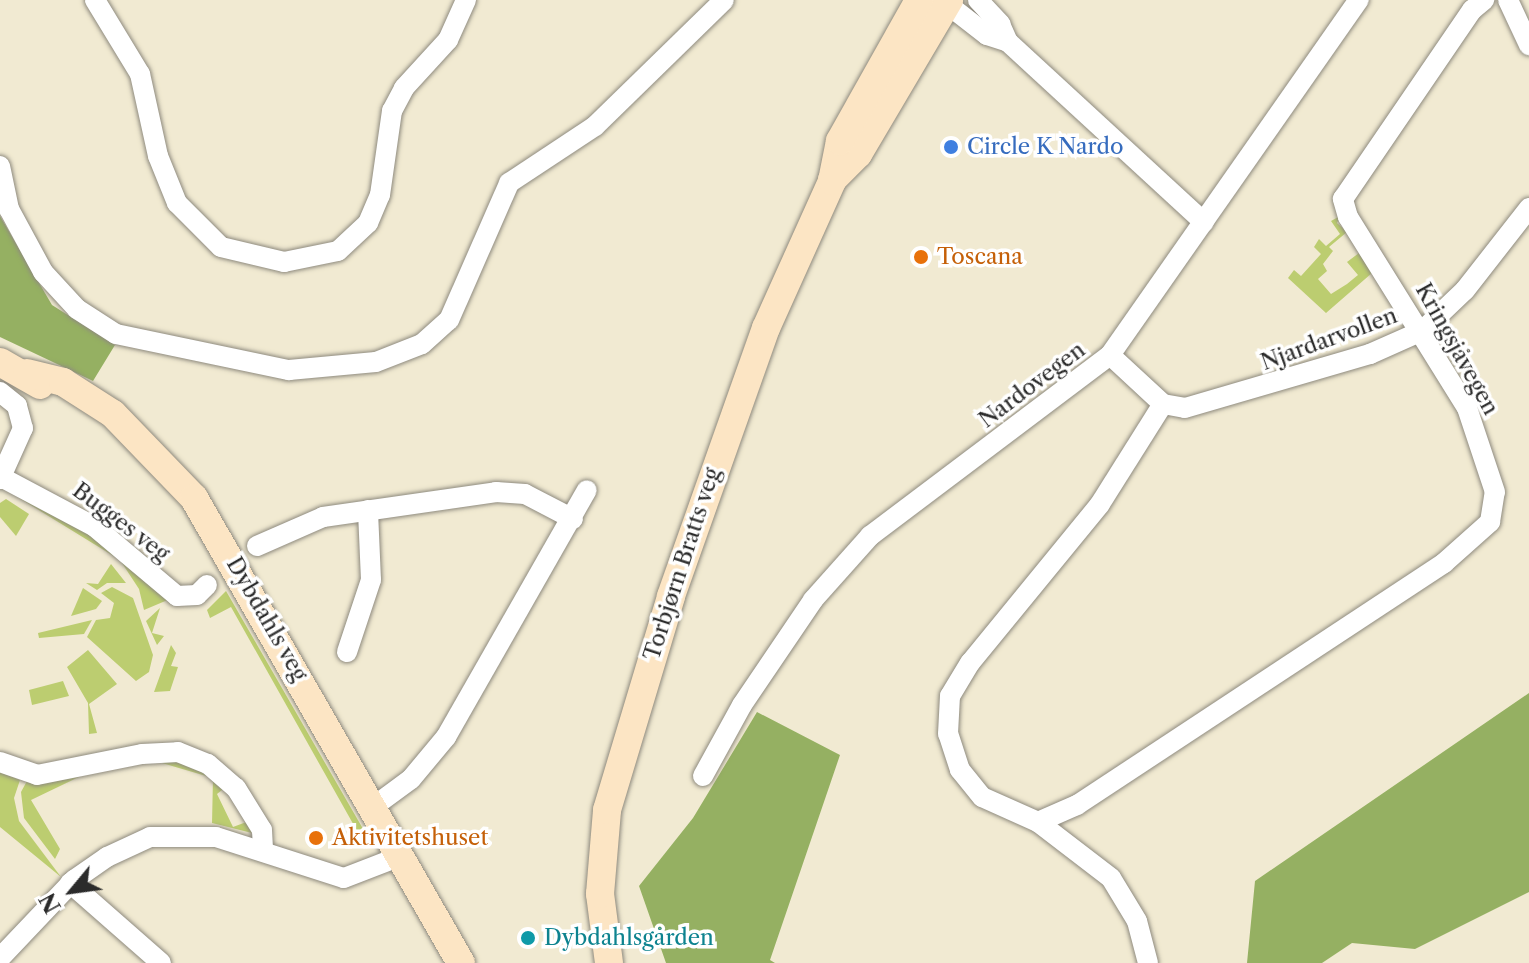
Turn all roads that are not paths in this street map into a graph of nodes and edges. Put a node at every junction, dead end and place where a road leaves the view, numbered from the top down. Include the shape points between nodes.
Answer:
1 (95, 0) edge
2 (466, 0) edge
3 (724, 0) edge
4 (978, 0) edge
5 (1359, 0) edge
6 (1484, 0) edge
7 (1508, 0) edge
8 (939, 1) edge
9 (1008, 42) junction
10 (1529, 45) edge
11 (0, 166) edge
12 (1529, 208) edge
13 (1204, 222) junction
14 (1422, 331) junction
15 (1110, 355) junction
16 (0, 362) edge
17 (0, 392) edge
18 (1163, 404) junction
19 (1, 478) edge
20 (587, 490) dead end
21 (368, 510) junction
22 (573, 519) junction
23 (257, 546) dead end
24 (207, 585) dead end
25 (347, 652) dead end
26 (0, 762) edge
27 (703, 776) dead end
28 (373, 807) junction
29 (1038, 822) junction
30 (263, 850) junction
31 (401, 856) junction
32 (70, 883) junction
33 (0, 958) edge
34 (161, 963) edge
35 (461, 963) edge
36 (609, 963) edge
37 (1148, 963) edge

1 - 2 street via 140,74 163,176 177,203 221,247 284,262 338,251 368,223 380,195 392,111 404,88 448,40
3 - 11 street via 588,131 509,183 449,320 422,344 376,362 289,370 116,334 77,309 43,272 9,209
4 - 9 street
5 - 13 street, Nardovegen
6 - 14 street, Kringsjåvegen via 1472,10 1343,199 1348,217
7 - 10 street
8 - 9 street via 987,35
8 - 36 main road, Torbjørn Bratts veg via 840,141 832,181 721,445 614,779 601,880
9 - 13 street
12 - 14 street, Njardarvollen via 1465,290
13 - 15 street, Nardovegen
14 - 18 street, Njardarvollen via 1370,354 1244,395 1185,408
14 - 29 street, Kringsjåvegen via 1467,408 1489,469 1496,504 1485,529 1444,563 1077,805
15 - 18 street
15 - 27 street, Nardovegen via 870,536 813,600 742,705
16 - 28 main road, Dybdahls veg via 27,373 125,440 143,445 211,521
17 - 19 street, Bugges veg via 17,406 23,428
18 - 29 street via 1100,504 970,663 950,696 948,734 960,770 982,797
19 - 24 street, Bugges veg via 95,527 177,596 197,595
20 - 22 street
21 - 22 street, Dybdahls veg via 513,492 540,499
21 - 23 street, Dybdahls veg via 323,517
21 - 25 street via 371,580
22 - 28 street via 446,737 411,779
26 - 30 street via 37,775 178,752 208,764 236,788 262,830
28 - 31 main road, Dybdahls veg
29 - 37 street via 1111,878 1137,921
30 - 31 street via 344,878
30 - 32 street via 198,834 150,837 107,857
31 - 35 main road, Dybdahls veg
32 - 33 street
32 - 34 street

